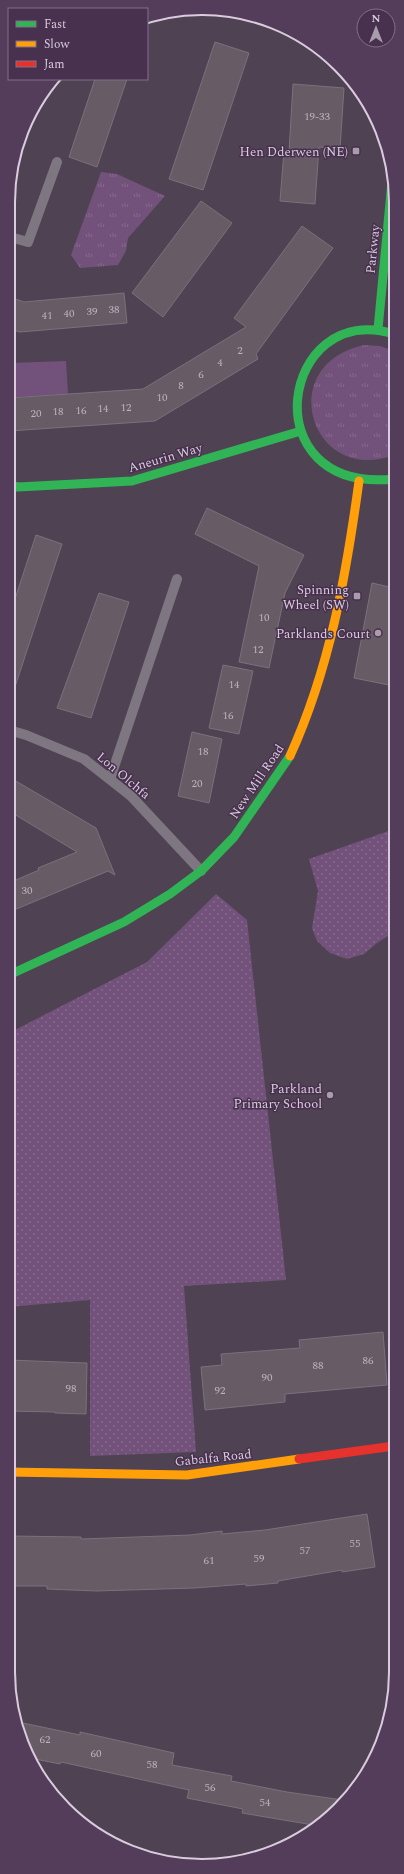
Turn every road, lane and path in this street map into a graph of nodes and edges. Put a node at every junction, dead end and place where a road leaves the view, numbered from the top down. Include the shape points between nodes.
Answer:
1 (57, 162) dead end
2 (389, 213) edge
3 (15, 238) edge
4 (378, 329) junction
5 (389, 332) edge
6 (301, 431) junction
7 (359, 480) junction
8 (389, 480) edge
9 (15, 486) edge
10 (177, 579) dead end
11 (15, 732) edge
12 (110, 779) junction
13 (200, 871) junction
14 (15, 972) edge
15 (389, 1447) edge
16 (15, 1472) edge

1 - 3 street via 28,242
2 - 4 street, Parkway
4 - 5 street
4 - 6 street via 355,330 332,340 312,357 300,380 296,406
6 - 7 street via 314,454 334,472
6 - 9 street, Aneurin Way via 132,481
7 - 8 street
7 - 13 street, New Mill Road via 349,554 330,644 307,719 289,759 234,837
10 - 12 street
11 - 12 street, Lon Olchfa via 84,759
12 - 13 street, Lon Olchfa via 131,796
13 - 14 street, New Mill Road via 170,894 124,922
15 - 16 street, Gabalfa Road via 187,1476

